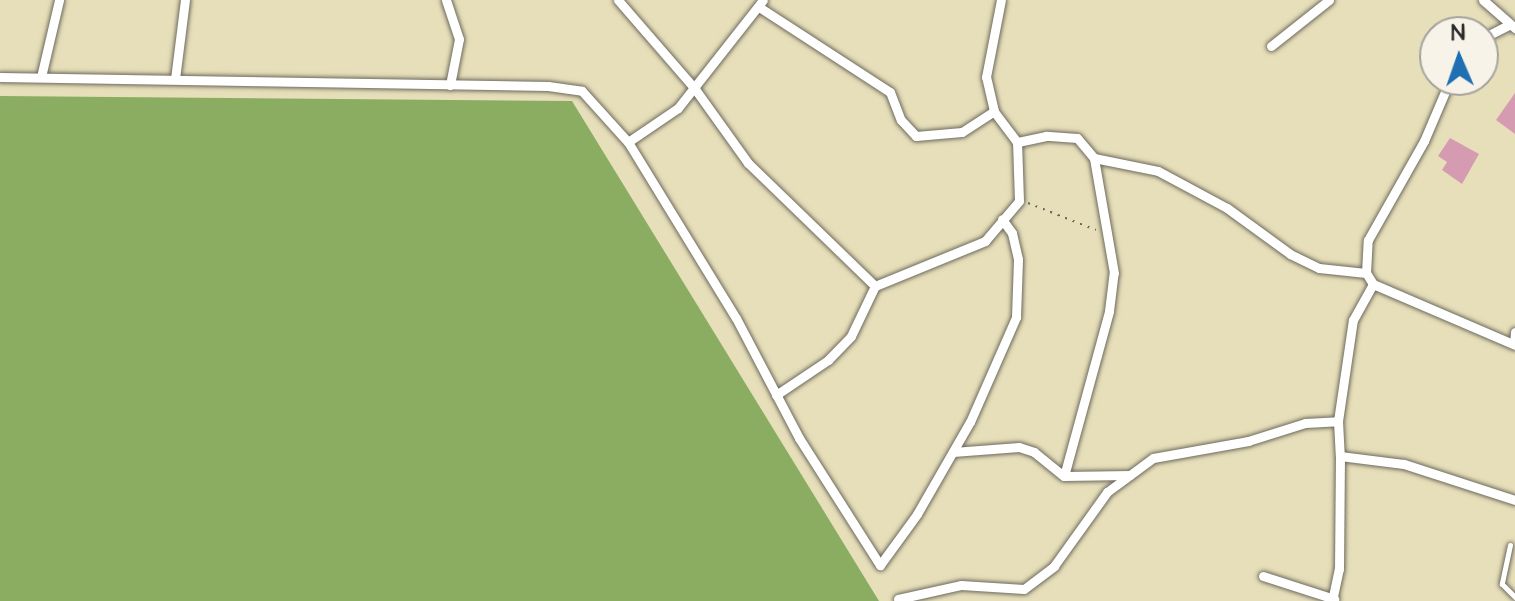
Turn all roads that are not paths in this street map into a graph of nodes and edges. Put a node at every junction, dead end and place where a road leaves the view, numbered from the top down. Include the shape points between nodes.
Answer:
1 (59, 0) edge
2 (185, 0) edge
3 (446, 0) edge
4 (618, 0) edge
5 (1001, 0) edge
6 (1329, 0) edge
7 (1483, 0) edge
8 (761, 3) edge
9 (1512, 26) edge
10 (1271, 46) dead end
11 (0, 77) edge
12 (41, 77) junction
13 (175, 79) junction
14 (450, 85) junction
15 (695, 89) junction
16 (1443, 96) edge
17 (994, 111) junction
18 (628, 142) junction
19 (1017, 142) junction
20 (1094, 158) junction
21 (1002, 219) junction
22 (1366, 273) junction
23 (1373, 284) junction
24 (875, 286) junction
25 (1515, 332) edge
26 (1515, 345) edge
27 (776, 395) junction
28 (1338, 421) junction
29 (953, 452) junction
30 (1340, 456) junction
31 (1130, 475) junction
32 (1064, 476) junction
33 (1515, 500) edge
34 (1510, 545) dead end
35 (1263, 576) dead end
36 (1515, 597) edge
37 (898, 599) dead end
38 (1333, 600) edge

1 - 12 street
2 - 13 street
3 - 14 street via 459,39
4 - 15 street
5 - 17 street via 986,77
6 - 10 street
7 - 9 street
8 - 15 street
8 - 17 street via 890,92 901,120 916,136 962,132
11 - 12 street
12 - 13 street
13 - 14 street
14 - 18 street via 572,88 591,98
15 - 18 street via 656,125
15 - 24 street via 748,163
16 - 22 street via 1424,141 1374,225 1364,256
17 - 19 street
18 - 27 street via 736,318
19 - 20 street via 1046,136 1077,138
19 - 21 street via 1019,201
20 - 22 street via 1158,171 1319,268
20 - 32 street via 1114,273 1109,311
21 - 24 street via 972,248
21 - 29 street via 1012,233 1018,259 1018,308 1004,350
22 - 23 street
23 - 26 street
23 - 28 street via 1353,320
24 - 27 street via 851,336 828,360
25 - 26 street
27 - 29 street via 880,565
28 - 30 street
28 - 31 street via 1168,452
29 - 32 street via 1019,447
30 - 33 street via 1404,464
30 - 38 street
31 - 32 street
31 - 37 street via 1098,503 1054,566 1024,589 961,585
34 - 36 lane via 1502,584
35 - 38 street

